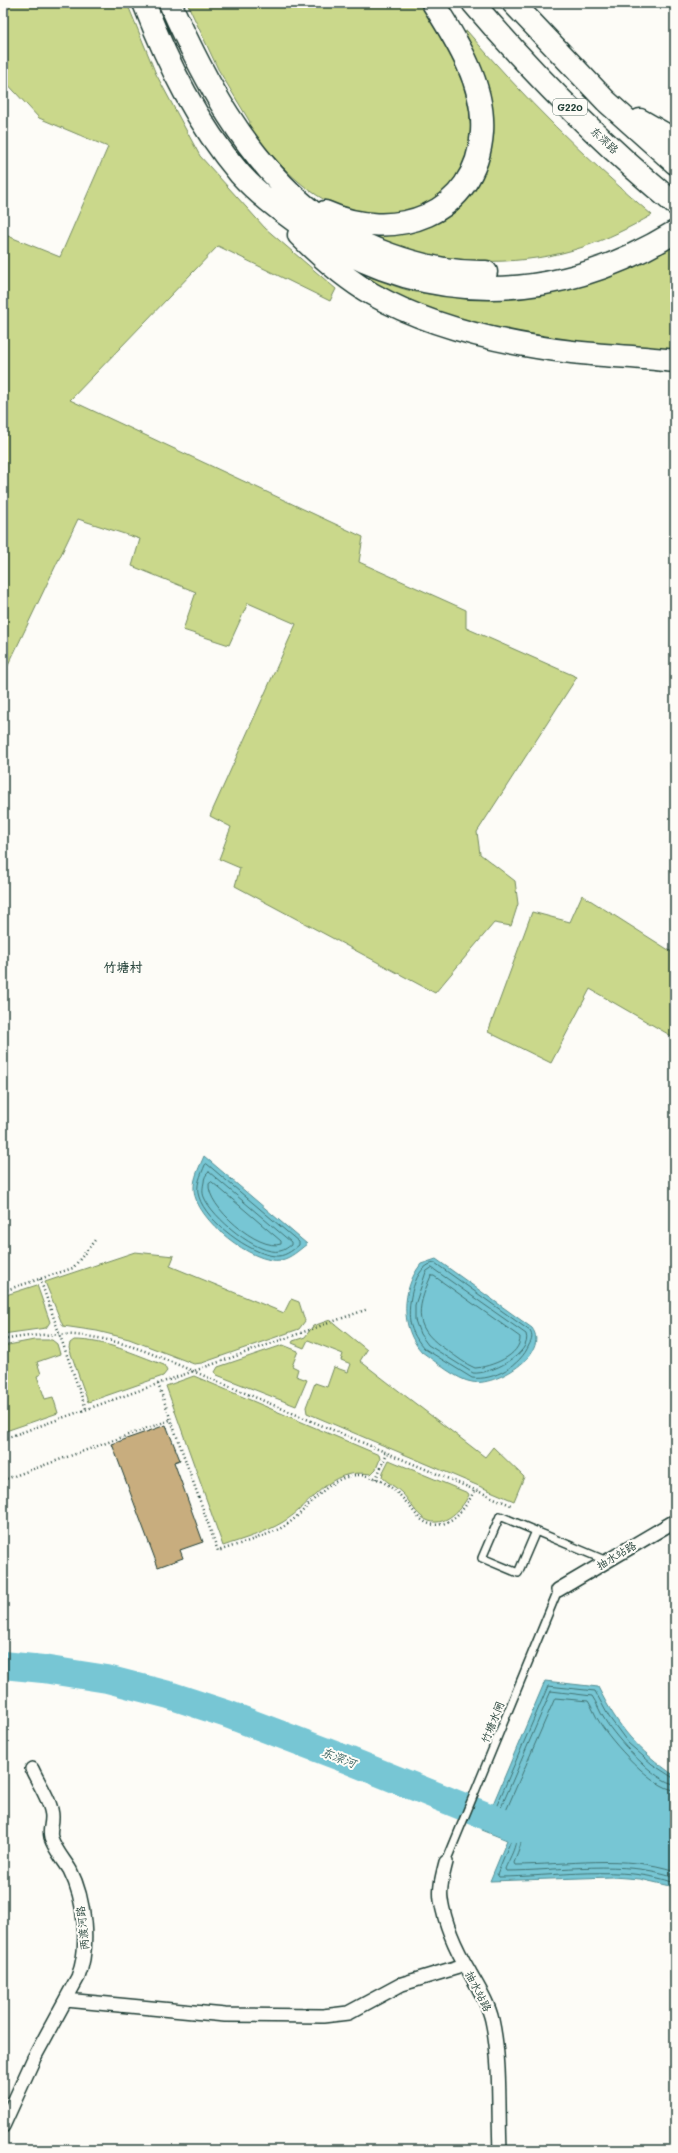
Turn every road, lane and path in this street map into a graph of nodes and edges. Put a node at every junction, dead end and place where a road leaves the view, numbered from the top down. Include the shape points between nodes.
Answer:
1 (144, 3) edge
2 (170, 3) edge
3 (432, 3) edge
4 (473, 3) edge
5 (513, 3) edge
6 (606, 101) junction
7 (675, 140) edge
8 (675, 163) edge
9 (286, 203) junction
10 (675, 204) edge
11 (675, 215) edge
12 (675, 232) edge
13 (625, 250) junction
14 (675, 361) edge
15 (95, 1240) dead end
16 (40, 1279) junction
17 (3, 1291) edge
18 (368, 1309) dead end
19 (59, 1334) junction
20 (3, 1340) edge
21 (158, 1384) junction
22 (86, 1409) junction
23 (170, 1420) junction
24 (3, 1439) edge
25 (387, 1453) junction
26 (376, 1478) junction
27 (3, 1480) edge
28 (474, 1490) junction
29 (513, 1506) dead end
30 (675, 1521) edge
31 (536, 1531) junction
32 (607, 1561) junction
33 (558, 1590) joint
34 (32, 1770) dead end
35 (446, 1862) joint
36 (465, 1965) junction
37 (66, 2000) junction
38 (3, 2126) edge
39 (500, 2150) edge

1 - 9 highway via 186,95 211,136 241,174
2 - 9 highway via 208,81
3 - 9 highway via 462,50 480,110 482,132 478,151 472,170 462,188 448,202 430,214 390,226 350,221
4 - 10 highway, 东深路 / G220 via 557,94
5 - 6 highway, G220
6 - 7 highway
6 - 8 highway, G220
9 - 13 highway via 354,240 427,267 476,273 524,271
9 - 14 highway via 310,246 347,278 373,294 433,320 475,333 541,347
11 - 13 highway
12 - 13 highway
15 - 16 path via 73,1268
16 - 17 path
16 - 19 path
18 - 21 path
19 - 20 path
19 - 22 path
19 - 25 path via 92,1336 136,1348
21 - 22 path
21 - 23 path
22 - 24 path
23 - 26 path via 218,1551 281,1528 302,1512 325,1488 338,1481 359,1475
23 - 27 path
25 - 26 path
25 - 28 path
26 - 28 path via 394,1490 421,1520 432,1525 444,1524 454,1518 465,1508
28 - 29 path
30 - 32 street, 抽水站路
31 - 31 lane via 500,1516 482,1558 518,1573
31 - 32 lane
32 - 33 street, 抽水站路
33 - 35 lane, 竹塘水闸
34 - 37 street, 两渡河路 via 49,1805 52,1817 49,1829 52,1840 70,1871 83,1915 84,1964
35 - 36 street, 抽水站路 via 441,1880 441,1899
36 - 37 street via 402,1984 348,2013 323,2016 225,2015
36 - 39 street, 抽水站路 via 492,2018
37 - 38 street, 两渡河路 via 34,2058

